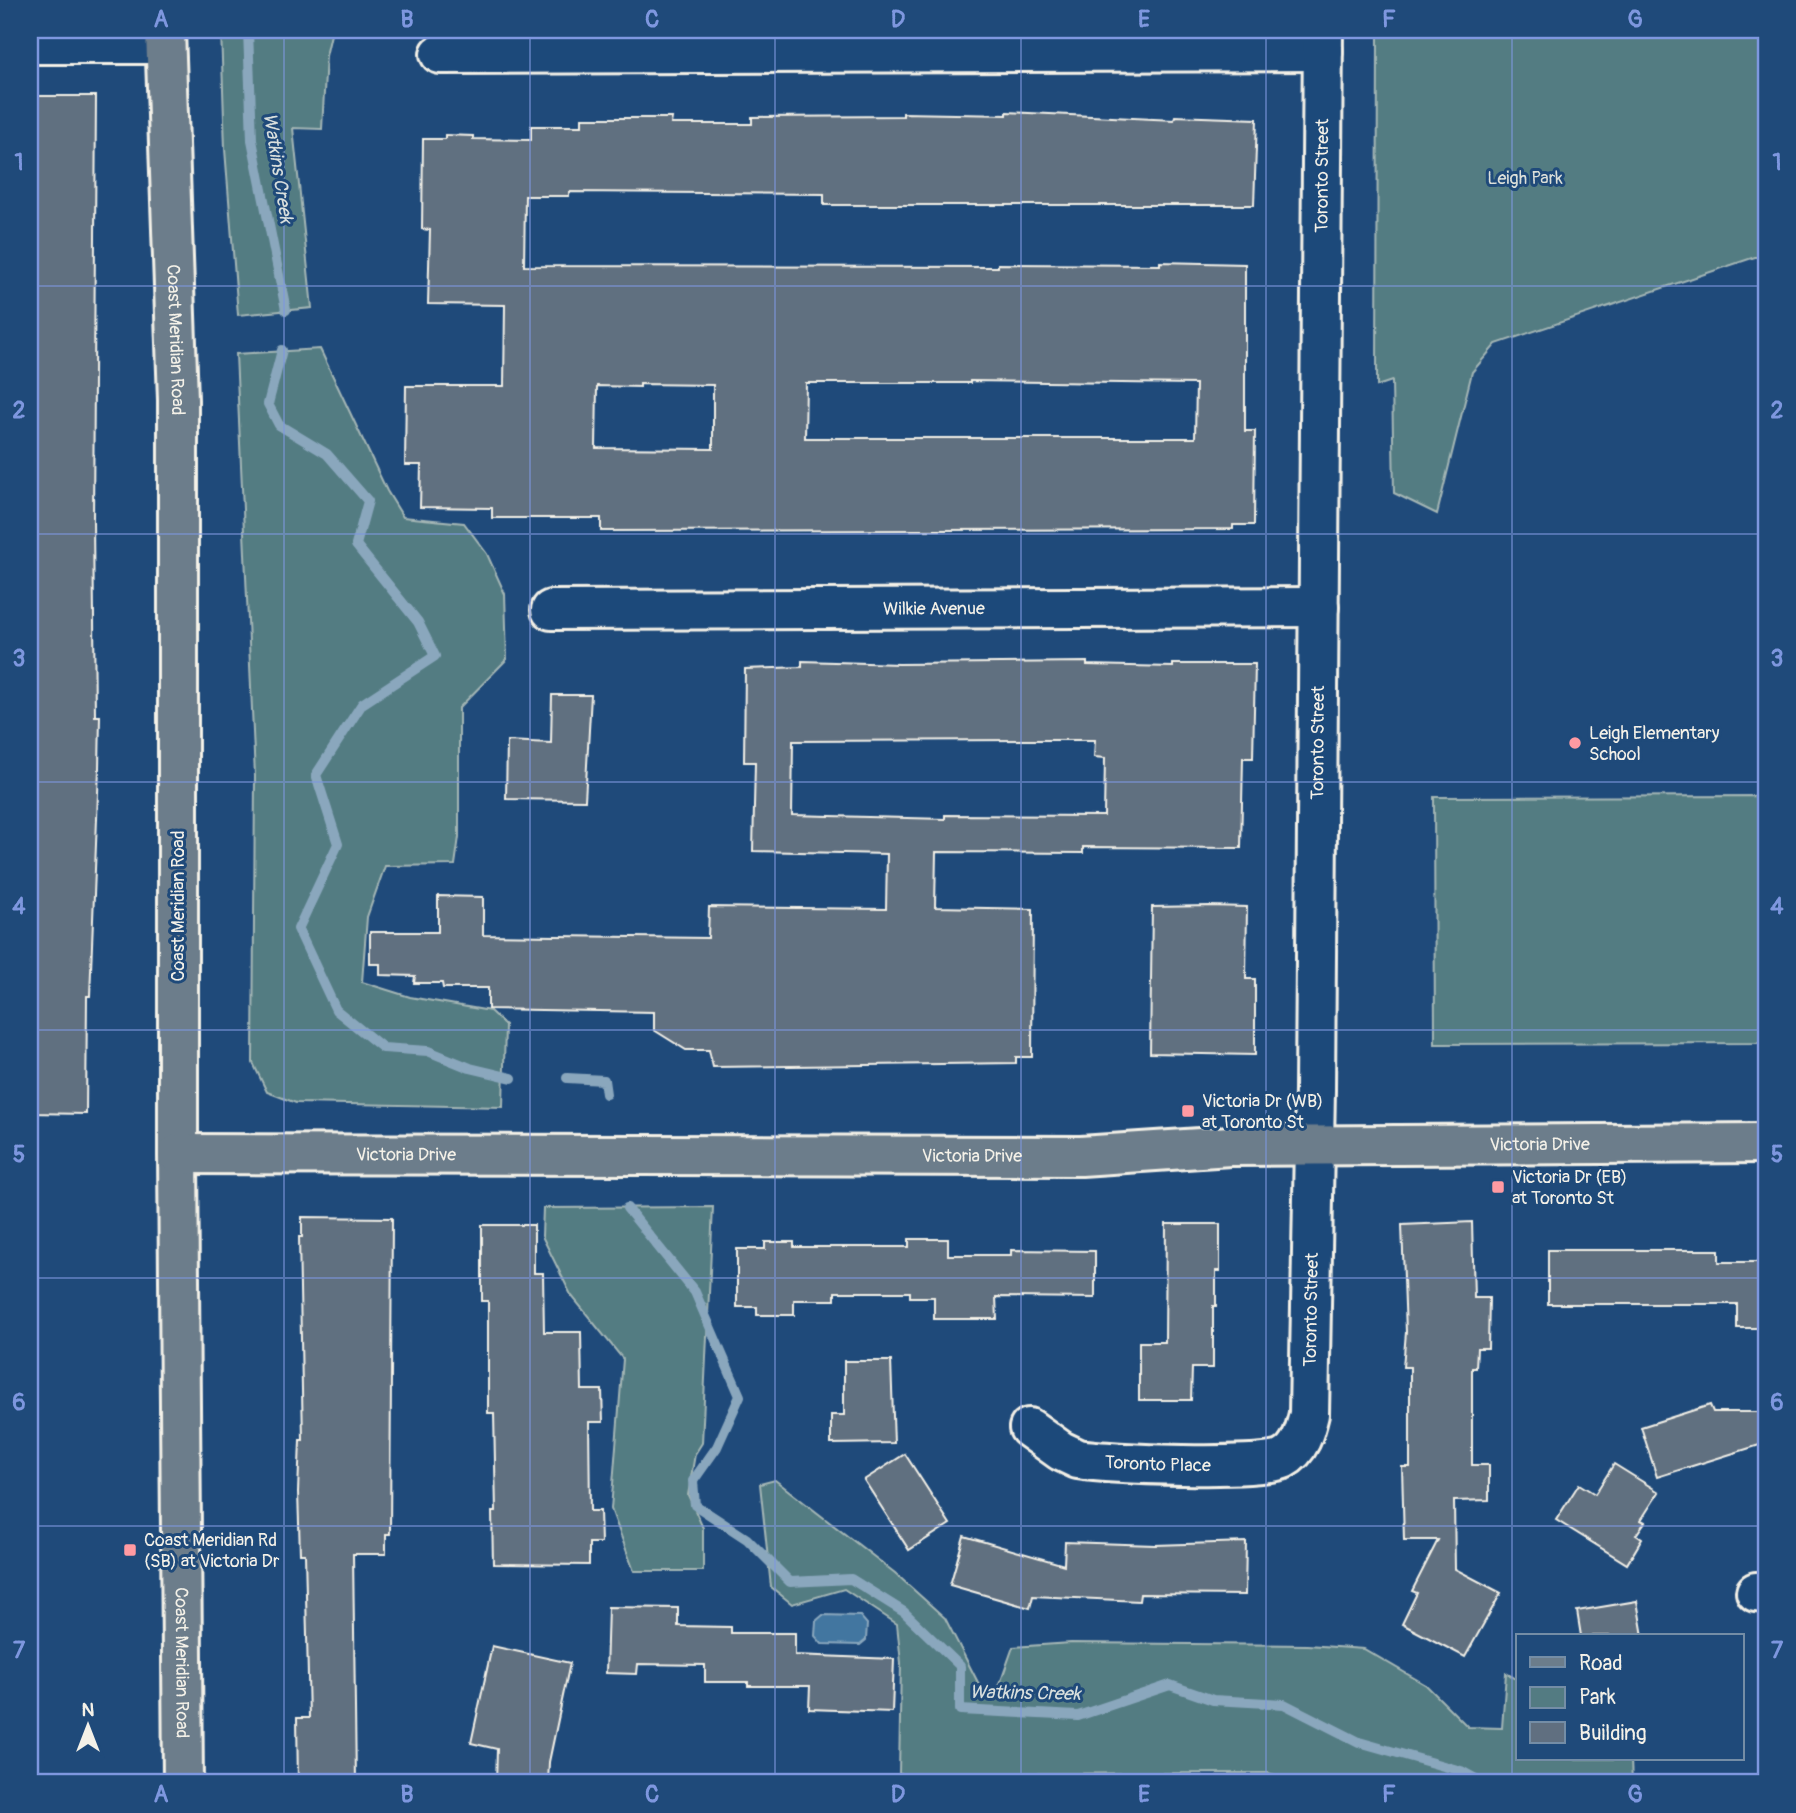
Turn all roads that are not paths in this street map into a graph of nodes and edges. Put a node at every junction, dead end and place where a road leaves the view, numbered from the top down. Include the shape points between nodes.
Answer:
1 (165, 37) edge
2 (1323, 41) edge
3 (30, 44) edge
4 (440, 54) dead end
5 (1319, 607) junction
6 (551, 610) dead end
7 (1766, 1143) edge
8 (1314, 1145) junction
9 (178, 1154) junction
10 (1029, 1428) dead end
11 (1293, 1452) joint
12 (183, 1783) edge

1 - 3 street
1 - 9 main road, Coast Meridian Road via 178,400
2 - 4 street
2 - 5 street, Toronto Street
5 - 6 street, Wilkie Avenue
5 - 8 street, Toronto Street
7 - 8 main road, Victoria Drive
8 - 9 main road, Victoria Drive via 1081,1156
8 - 11 street, Toronto Street via 1309,1414 1302,1440
9 - 12 main road, Coast Meridian Road
10 - 11 street, Toronto Place via 1060,1451 1098,1462 1241,1464 1277,1461

